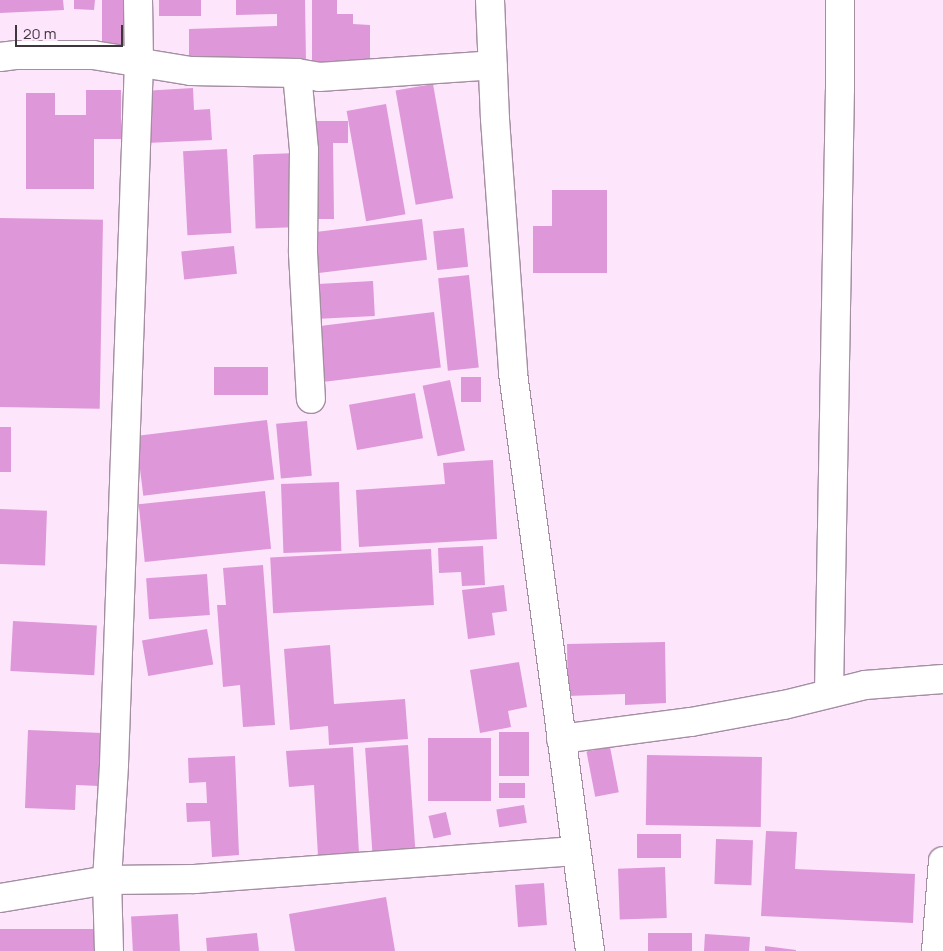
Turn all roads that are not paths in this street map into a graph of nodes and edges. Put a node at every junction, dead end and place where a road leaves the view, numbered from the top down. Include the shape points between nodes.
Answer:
1 (138, 0) edge
2 (490, 0) edge
3 (840, 0) edge
4 (0, 57) edge
5 (138, 63) junction
6 (493, 65) junction
7 (297, 73) junction
8 (311, 399) dead end
9 (943, 679) edge
10 (829, 693) junction
11 (561, 740) junction
12 (575, 851) junction
13 (943, 861) edge
14 (107, 880) junction
15 (0, 898) edge
16 (109, 951) edge
17 (590, 951) edge
18 (936, 951) edge

1 - 5 street
2 - 6 street
3 - 10 street
4 - 5 street via 93,55
5 - 7 street via 191,71
5 - 14 street via 114,764
6 - 7 street via 319,77
6 - 11 street via 513,374
7 - 8 street via 304,150 303,253
9 - 10 street via 865,685
10 - 11 street via 692,722
11 - 12 street
12 - 14 street via 195,879
12 - 17 street
13 - 18 street
14 - 15 street
14 - 16 street

